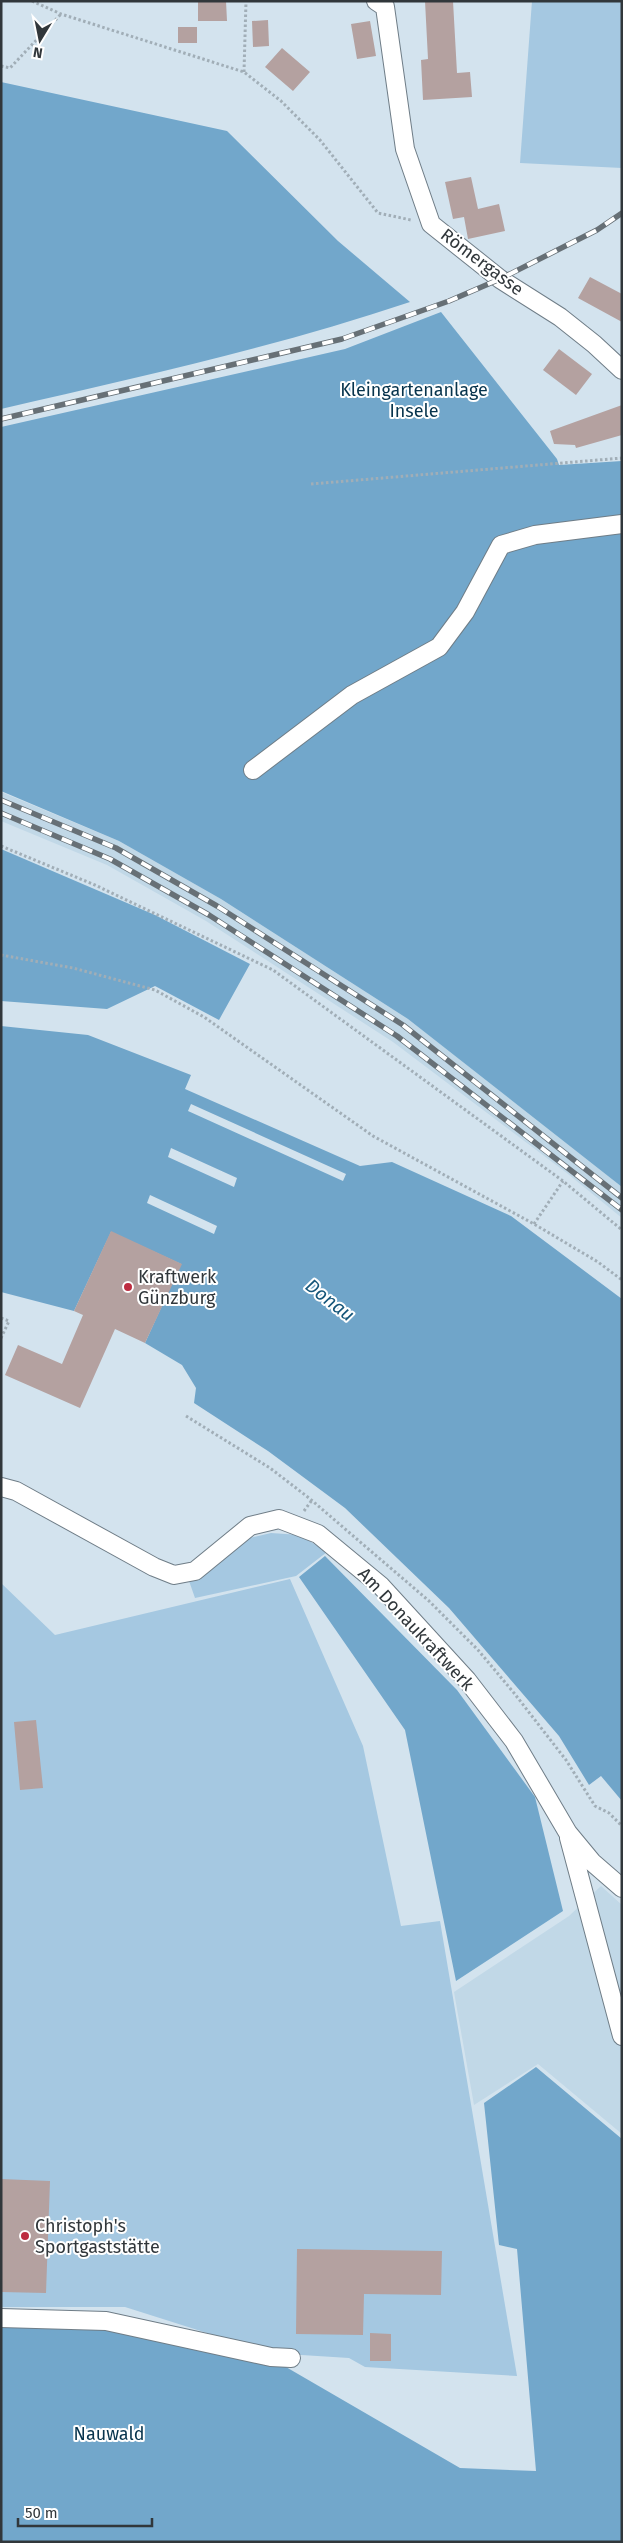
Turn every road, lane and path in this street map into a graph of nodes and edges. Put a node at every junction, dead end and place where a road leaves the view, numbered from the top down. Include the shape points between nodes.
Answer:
1 (32, 1) edge
2 (246, 1) edge
3 (376, 1) edge
4 (61, 14) junction
5 (1, 66) edge
6 (244, 72) junction
7 (432, 224) junction
8 (622, 370) edge
9 (622, 458) edge
10 (311, 484) dead end
11 (622, 524) edge
12 (253, 770) dead end
13 (1, 846) edge
14 (1, 955) edge
15 (563, 1181) junction
16 (534, 1224) junction
17 (622, 1230) edge
18 (622, 1280) edge
19 (1, 1318) edge
20 (1, 1338) edge
21 (186, 1416) dead end
22 (1, 1487) edge
23 (622, 1826) edge
24 (568, 1833) junction
25 (622, 1888) edge
26 (622, 2036) edge
27 (1, 2318) edge
28 (291, 2358) dead end

1 - 4 path
2 - 6 path
3 - 7 street, Römergasse via 385,7 405,149
4 - 5 path via 10,68
4 - 6 path
6 - 7 path via 281,101 320,140 378,213
7 - 8 street, Römergasse via 500,279 560,317
9 - 10 path
11 - 12 street via 535,535 501,545 465,612 439,647 352,695
13 - 15 path via 95,884 273,970
14 - 16 path via 73,968 155,990 204,1017 373,1136
15 - 16 path
15 - 17 path
16 - 18 path
19 - 20 path via 9,1322
21 - 23 path via 270,1468 395,1570 478,1650 566,1760 595,1806
22 - 24 street, Am Donaukraftwerk via 16,1491 174,1575 195,1571 250,1526 280,1520 318,1534 381,1586 467,1680 514,1741
24 - 25 street, Am Donaukraftwerk via 592,1862
24 - 26 street, Am Donaukraftwerk
27 - 28 street via 106,2321 271,2357

